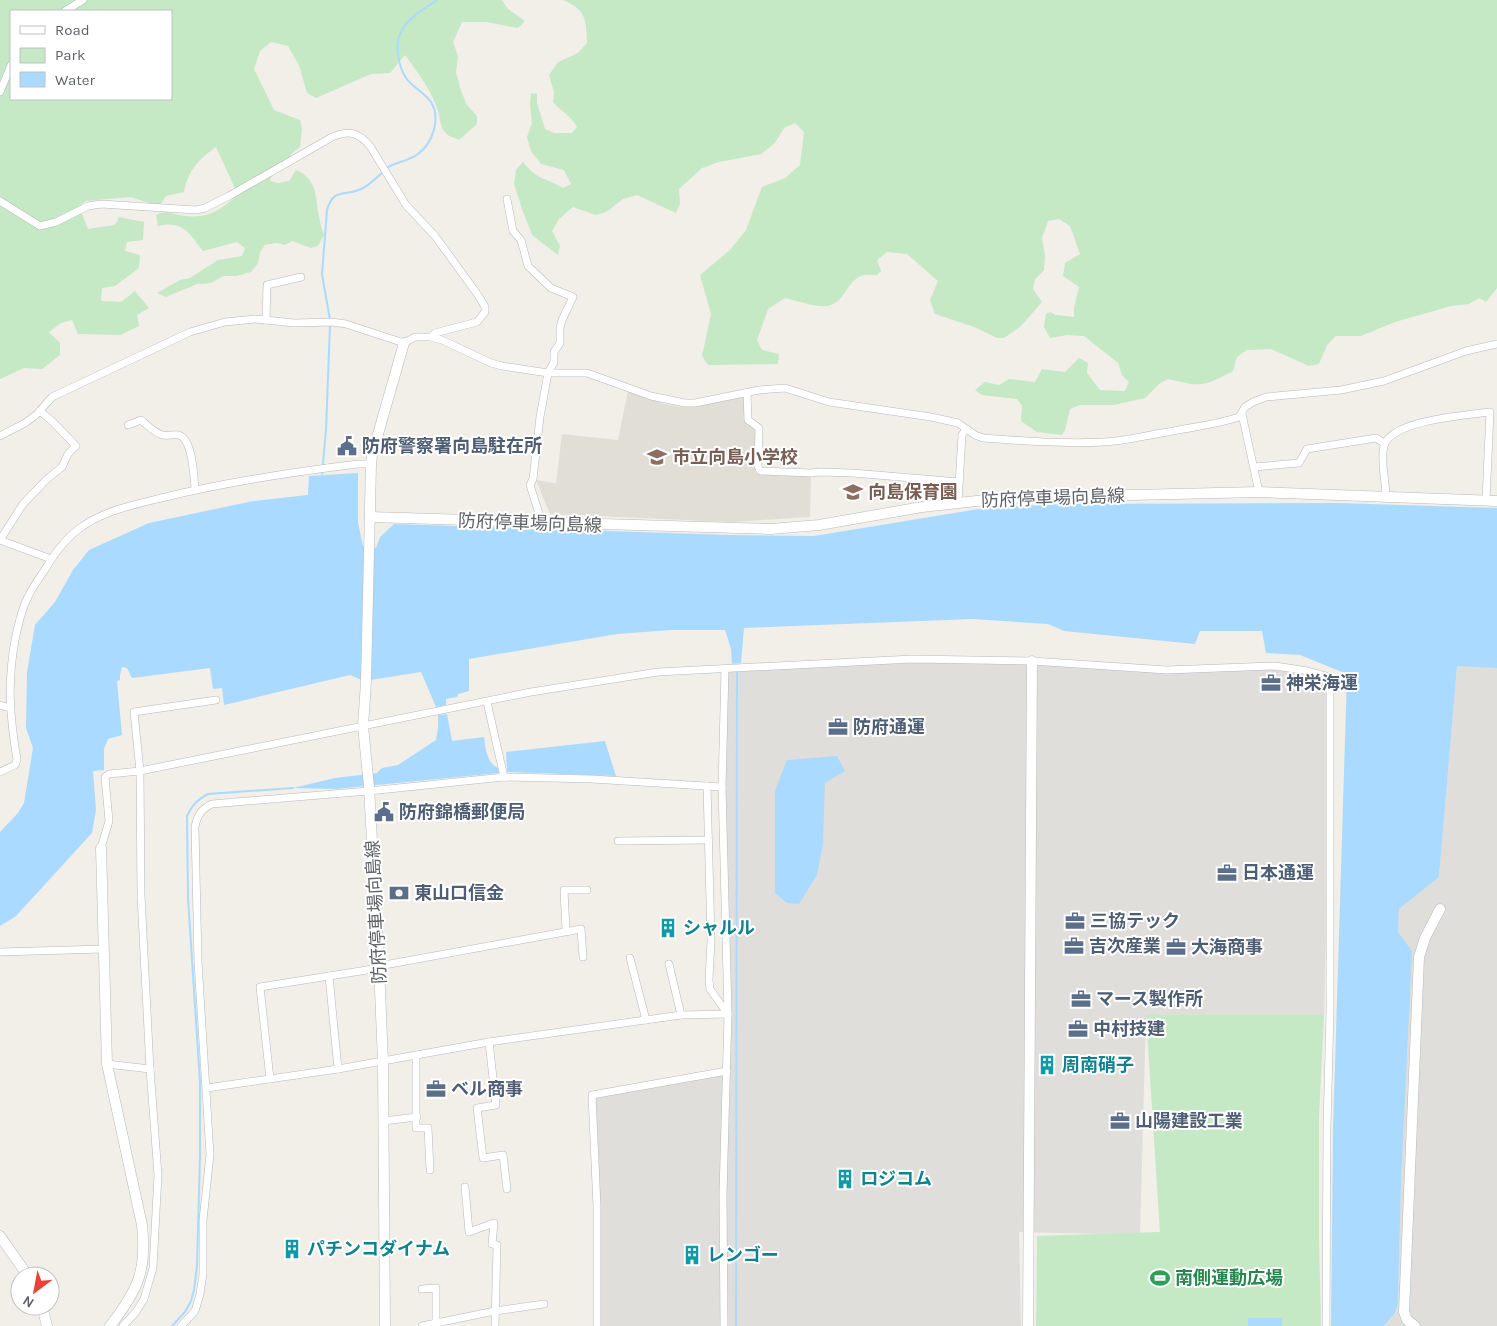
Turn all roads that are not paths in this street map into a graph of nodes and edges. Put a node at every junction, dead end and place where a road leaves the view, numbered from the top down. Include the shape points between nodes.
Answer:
1 (83, 0) edge
2 (67, 10) edge
3 (10, 67) edge
4 (0, 92) edge
5 (507, 199) dead end
6 (0, 202) edge
7 (300, 277) dead end
8 (266, 320) junction
9 (431, 337) junction
10 (404, 343) junction
11 (1497, 344) edge
12 (548, 373) junction
13 (747, 393) junction
14 (40, 411) junction
15 (1242, 414) junction
16 (128, 425) dead end
17 (966, 429) junction
18 (0, 436) edge
19 (1384, 443) junction
20 (371, 464) junction
21 (1254, 467) junction
22 (959, 482) junction
23 (195, 490) junction
24 (1259, 492) junction
25 (1386, 496) junction
26 (1486, 500) junction
27 (1497, 501) edge
28 (958, 502) junction
29 (370, 517) junction
30 (542, 523) junction
31 (0, 540) edge
32 (51, 559) junction
33 (1032, 661) junction
34 (725, 669) junction
35 (216, 700) dead end
36 (487, 702) junction
37 (0, 705) edge
38 (10, 708) junction
39 (363, 726) junction
40 (140, 771) junction
41 (0, 772) edge
42 (504, 777) junction
43 (707, 786) junction
44 (722, 787) junction
45 (369, 789) junction
46 (708, 840) junction
47 (618, 841) dead end
48 (100, 848) joint
49 (587, 890) dead end
50 (1440, 908) dead end
51 (566, 930) junction
52 (104, 950) junction
53 (0, 952) edge
54 (583, 957) dead end
55 (630, 958) dead end
56 (669, 964) dead end
57 (379, 966) junction
58 (330, 976) junction
59 (728, 1014) junction
60 (681, 1015) junction
61 (646, 1020) junction
62 (489, 1042) junction
63 (416, 1056) junction
64 (383, 1062) junction
65 (107, 1064) junction
66 (150, 1069) junction
67 (338, 1069) junction
68 (727, 1071) junction
69 (270, 1079) junction
70 (207, 1088) junction
71 (416, 1117) junction
72 (383, 1121) junction
73 (430, 1170) dead end
74 (465, 1187) dead end
75 (507, 1189) dead end
76 (0, 1236) edge
77 (21, 1266) edge
78 (422, 1289) dead end
79 (544, 1304) dead end
80 (496, 1311) junction
81 (456, 1323) edge
82 (436, 1325) edge
83 (110, 1326) edge
84 (123, 1326) edge
85 (181, 1326) edge
86 (385, 1326) edge
87 (422, 1326) edge
88 (495, 1326) edge
89 (597, 1326) edge
90 (724, 1326) edge
91 (1028, 1326) edge
92 (1326, 1326) edge
93 (1415, 1326) edge

1 - 2 street
3 - 4 street
5 - 12 street via 513,231 521,240 528,266 551,288 573,297 562,320 560,343
6 - 9 street via 40,226 88,206 101,204 196,210 229,196 325,141 343,133 353,133 370,146 406,205 435,236 485,307 477,322 435,333
7 - 8 street via 266,285
8 - 10 street via 346,324
8 - 14 street via 226,322 190,332 52,397
9 - 10 street via 415,336
9 - 12 street via 491,363
10 - 20 main road
11 - 15 street via 1450,356 1384,381 1341,390 1266,397 1245,406
12 - 13 street via 588,372 651,396 684,403
12 - 30 street via 530,485
13 - 17 street via 785,388 829,402 958,423
13 - 22 street via 748,420 759,428 760,471 845,473
14 - 18 street
14 - 31 street via 76,446 62,467 23,504
15 - 17 street via 1239,418 1208,426 1104,442 982,438
15 - 21 street
16 - 23 street via 141,420 164,436 182,437 191,453
17 - 22 street via 962,435
19 - 21 street via 1376,438 1307,449 1300,463
19 - 25 street
19 - 26 street via 1401,430 1433,418 1490,412
20 - 23 street via 260,477
20 - 29 main road
21 - 24 street
22 - 28 street
23 - 32 street via 128,506 95,520 72,535
24 - 25 main road, 防府停車場向島線
24 - 28 main road, 防府停車場向島線
25 - 26 main road, 防府停車場向島線
26 - 27 main road, 防府停車場向島線
28 - 30 main road, 防府停車場向島線 via 771,530
29 - 30 main road, 防府停車場向島線
29 - 39 main road, 防府停車場向島線
31 - 32 street
32 - 38 street via 27,598 19,620 11,665
33 - 34 street via 912,659
33 - 91 main road
33 - 92 street via 1167,670 1275,666 1326,676 1330,687 1330,1011
34 - 36 street via 658,672
34 - 44 street
35 - 40 street via 134,712
36 - 39 street
36 - 42 street
37 - 38 street
38 - 41 street via 18,760 16,765
39 - 40 street
39 - 45 main road, 防府停車場向島線
40 - 48 street via 119,772 105,777 109,821
40 - 66 street via 141,896
42 - 43 street
42 - 45 street
43 - 44 street
43 - 46 street
44 - 59 street
45 - 57 main road, 防府停車場向島線
45 - 70 street via 212,804 200,813 195,827 198,962
46 - 47 street
46 - 59 street via 710,989
48 - 52 main road
49 - 51 street via 564,890
50 - 93 main road via 1419,956 1404,1312 1407,1320
51 - 54 street via 582,929
51 - 57 street
52 - 53 street
52 - 65 main road
55 - 61 street
56 - 60 street
57 - 58 street
57 - 64 main road, 防府停車場向島線
58 - 67 street
58 - 69 street via 260,986
59 - 60 street
59 - 68 street
60 - 61 street
61 - 62 street
62 - 63 street
62 - 75 street via 496,1105 477,1108 483,1158 503,1155
63 - 64 street
63 - 71 street
64 - 67 street
64 - 72 main road, 防府停車場向島線
65 - 66 street
65 - 83 main road via 144,1243 139,1282
66 - 84 street via 158,1175 153,1268 144,1299
67 - 69 street
68 - 89 street via 592,1095
68 - 90 street via 723,1194
69 - 70 street
70 - 85 street via 210,1155 203,1220 203,1274 195,1310
71 - 72 street
71 - 73 street via 416,1128 428,1128
72 - 86 main road, 防府停車場向島線
74 - 80 street via 469,1232 494,1223 492,1244 497,1244
76 - 77 main road
78 - 82 street via 436,1288
79 - 80 street
80 - 81 street
80 - 88 street
81 - 82 street
82 - 87 street

